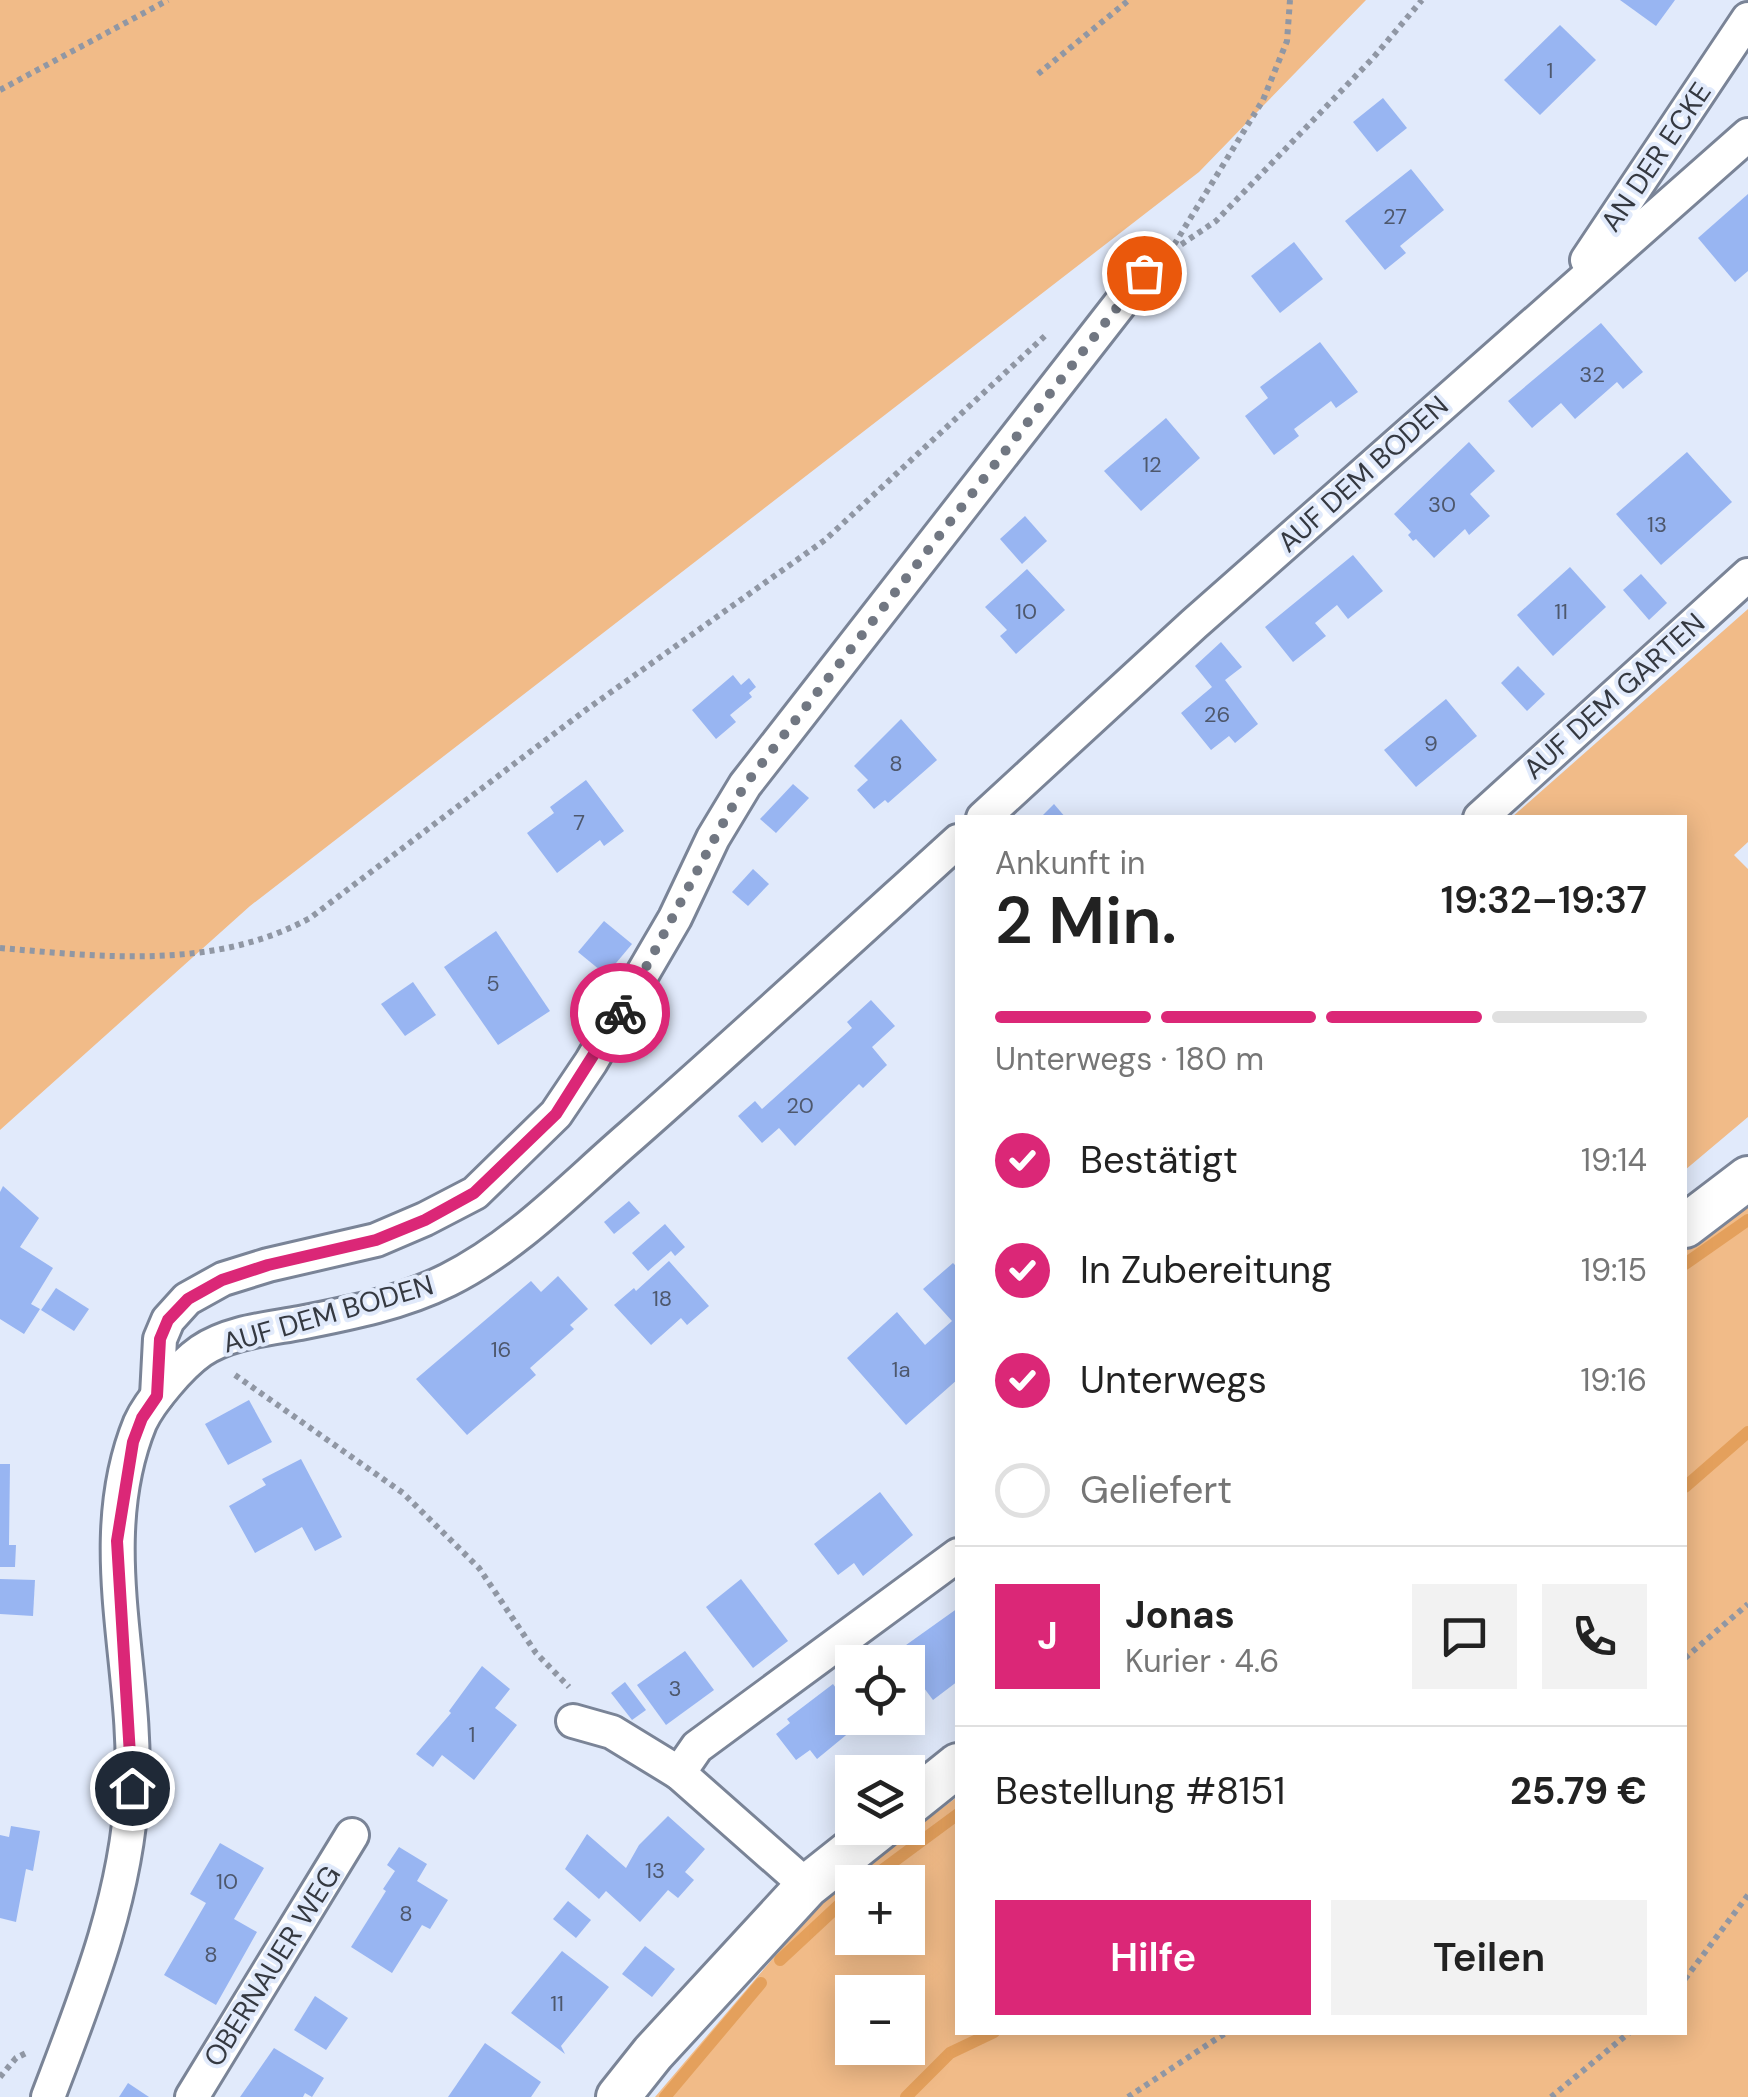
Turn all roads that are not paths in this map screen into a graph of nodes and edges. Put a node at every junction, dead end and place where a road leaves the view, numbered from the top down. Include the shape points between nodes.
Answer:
1 (1748, 19) edge
2 (1748, 135) edge
3 (1144, 273) road end
4 (1564, 295) junction
5 (1748, 575) edge
6 (986, 815) edge
7 (1483, 815) edge
8 (955, 844) edge
9 (1748, 1178) edge
10 (1687, 1224) edge
11 (157, 1396) junction
12 (955, 1557) edge
13 (573, 1721) dead end
14 (955, 1767) edge
15 (679, 1772) junction
16 (925, 1791) edge
17 (352, 1836) dead end
18 (859, 1845) edge
19 (808, 1886) junction
20 (48, 2097) edge
21 (192, 2097) edge
22 (618, 2097) edge

1 - 4 street, AN DER ECKE
2 - 4 street, AUF DEM BODEN
3 - 11 street via 745,785 675,918 556,1114 474,1193 425,1220 376,1240 222,1280 188,1299 160,1339
4 - 6 street, AUF DEM BODEN
5 - 7 street, AUF DEM GARTEN
8 - 11 street, AUF DEM BODEN via 508,1244 416,1296 270,1327 202,1351
9 - 10 street
11 - 20 street, AUF DEM BODEN via 133,1442 117,1541 132,1770 126,1863 97,1968
12 - 15 street via 696,1748
13 - 15 street via 612,1732
14 - 16 street
15 - 19 street
17 - 21 street, OBERNAUER WEG
18 - 19 street
19 - 22 street

